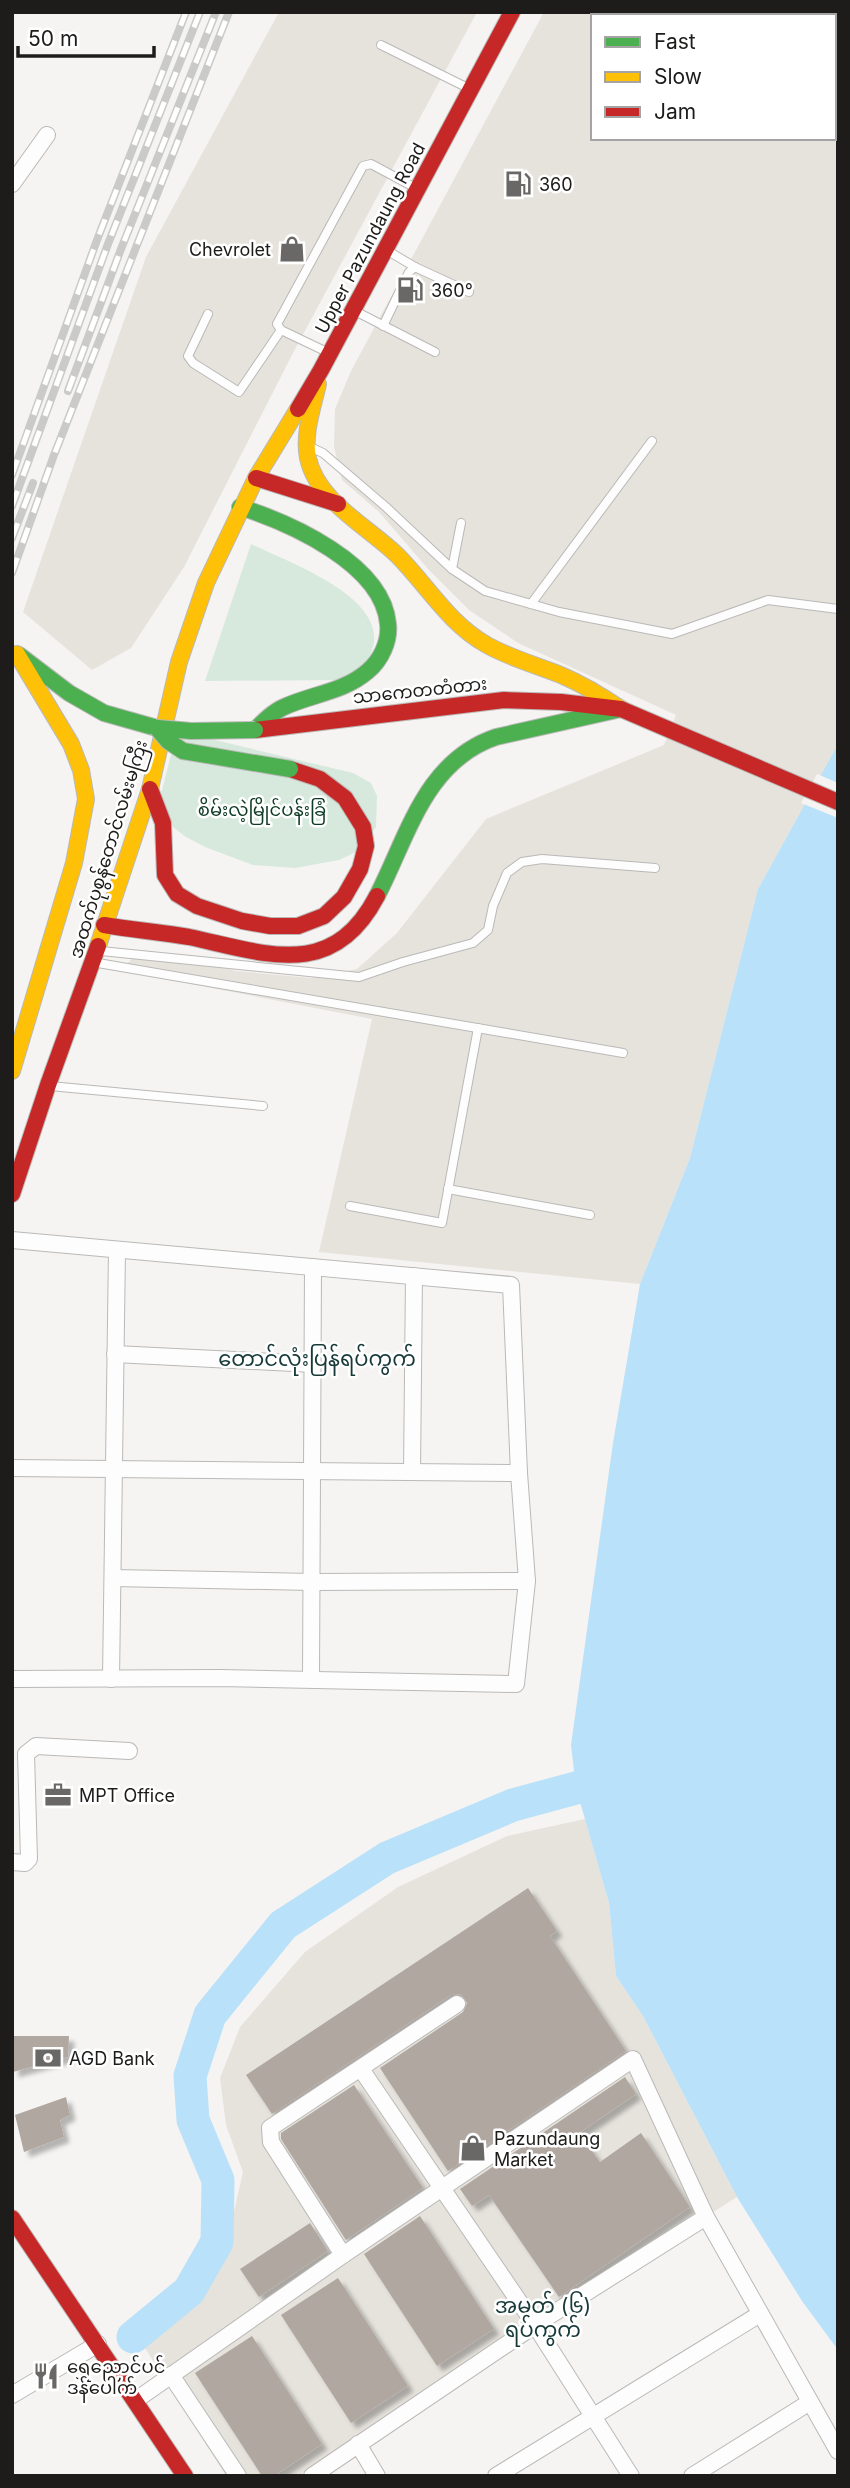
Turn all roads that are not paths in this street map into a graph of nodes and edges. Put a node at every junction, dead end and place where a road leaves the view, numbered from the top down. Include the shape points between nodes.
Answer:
1 (512, 12) edge
2 (381, 45) dead end
3 (471, 89) junction
4 (47, 135) dead end
5 (12, 184) edge
6 (418, 189) junction
7 (385, 249) junction
8 (415, 267) junction
9 (469, 292) dead end
10 (353, 310) junction
11 (208, 314) dead end
12 (383, 326) junction
13 (281, 330) junction
14 (435, 352) dead end
15 (329, 354) junction
16 (321, 370) junction
17 (652, 441) dead end
18 (307, 446) junction
19 (256, 478) junction
20 (338, 504) junction
21 (240, 507) junction
22 (461, 523) dead end
23 (452, 569) junction
24 (531, 604) junction
25 (838, 609) edge
26 (15, 651) edge
27 (621, 709) junction
28 (157, 728) junction
29 (255, 730) junction
30 (150, 789) junction
31 (838, 802) edge
32 (655, 868) dead end
33 (104, 925) junction
34 (96, 957) junction
35 (478, 1028) junction
36 (623, 1053) dead end
37 (12, 1071) edge
38 (48, 1085) junction
39 (263, 1106) dead end
40 (449, 1189) junction
41 (12, 1194) edge
42 (350, 1206) dead end
43 (590, 1214) dead end
44 (12, 1240) edge
45 (117, 1250) junction
46 (313, 1267) junction
47 (414, 1276) junction
48 (115, 1354) junction
49 (313, 1364) junction
50 (12, 1468) edge
51 (114, 1469) junction
52 (312, 1471) junction
53 (412, 1472) junction
54 (519, 1473) junction
55 (113, 1578) junction
56 (527, 1581) junction
57 (312, 1582) junction
58 (12, 1679) edge
59 (111, 1679) junction
60 (311, 1679) junction
61 (129, 1751) dead end
62 (12, 1862) edge
63 (457, 2004) dead end
64 (361, 2069) junction
65 (441, 2190) junction
66 (706, 2217) junction
67 (12, 2218) edge
68 (343, 2255) junction
69 (760, 2314) junction
70 (535, 2325) junction
71 (98, 2344) junction
72 (171, 2375) junction
73 (12, 2395) edge
74 (136, 2400) junction
75 (810, 2402) junction
76 (593, 2416) junction
77 (358, 2444) junction
78 (838, 2451) edge
79 (185, 2476) edge
80 (238, 2476) edge
81 (312, 2476) edge
82 (377, 2476) edge
83 (496, 2476) edge
84 (631, 2476) edge
85 (692, 2476) edge

1 - 3 main road, Upper Pazundaung Road
2 - 3 lane
3 - 6 main road, Upper Pazundaung Road
4 - 5 street
6 - 7 main road, Upper Pazundaung Road
6 - 13 lane via 371,164 363,166 277,324
7 - 8 lane
7 - 10 main road, Upper Pazundaung Road
8 - 9 lane
8 - 12 lane
10 - 12 lane
10 - 15 main road, Upper Pazundaung Road
11 - 13 lane via 188,356 239,392
12 - 14 lane
13 - 15 lane
15 - 16 main road, Upper Pazundaung Road
16 - 18 main road
16 - 19 main road, Upper Pazundaung Road
17 - 24 lane
18 - 20 main road via 312,471
18 - 23 lane via 323,453
19 - 20 main road
19 - 21 main road, အထက်ပုစွန်တောင်လမ်းမကြီး
20 - 27 main road via 398,556 450,619 486,645 564,676
21 - 29 main road via 302,531 357,567 387,612 390,631 376,663 365,672 341,687 288,705
21 - 30 main road, အထက်ပုစွန်တောင်လမ်းမကြီး via 206,583 179,662
22 - 23 lane
23 - 24 lane via 485,591
24 - 25 lane via 672,634 768,600
26 - 28 main road, သာကေတတံတား via 69,694 104,713
26 - 37 main road via 71,744 86,799 74,863
27 - 29 main road, သာကေတတံတား via 505,700
27 - 31 main road, သာကေတတံတား
27 - 33 main road via 476,744 448,765 425,793 364,917 348,936 328,948 282,956
28 - 29 main road, သာကေတတံတား, bridge
28 - 30 main road, bridge via 183,751 290,769 323,780 350,805 363,827 363,862 348,893 317,921 297,927 264,926 201,908 173,891 162,864 163,822
30 - 33 main road, အထက်ပုစွန်တောင်လမ်းမကြီး
32 - 34 lane via 542,859 522,862 507,873 488,930 472,943 359,977
33 - 34 main road, အထက်ပုစွန်တောင်လမ်းမကြီး
34 - 35 lane
34 - 38 main road, အထက်ပုစွန်တောင်လမ်းမကြီး
35 - 36 lane
35 - 40 lane
38 - 39 lane
38 - 41 main road, အထက်ပုစွန်တောင်လမ်းမကြီး
40 - 42 lane via 442,1223
40 - 43 lane
44 - 45 street
45 - 46 street
45 - 48 street
46 - 47 street
46 - 49 street
47 - 53 street
47 - 54 street via 511,1285
48 - 49 street
48 - 51 street
49 - 52 street
50 - 51 street
51 - 52 street
51 - 55 street
52 - 53 street
52 - 57 street
53 - 54 street
54 - 56 street
55 - 57 street
55 - 59 street
56 - 57 street
56 - 60 street via 516,1684
57 - 60 street
58 - 59 street
59 - 60 street
61 - 62 street via 36,1746 26,1754 29,1859
63 - 64 street
64 - 65 street
64 - 68 street via 270,2129 269,2135
65 - 66 street via 633,2059
65 - 68 street
65 - 70 street
66 - 69 street
66 - 70 street
67 - 71 main road
68 - 72 street
69 - 75 street
69 - 76 street
70 - 76 street
70 - 77 street
71 - 73 street
71 - 74 main road
72 - 74 street
72 - 80 street
74 - 79 main road
75 - 78 street
75 - 85 street
76 - 83 street
76 - 84 street
77 - 81 street
77 - 82 street

